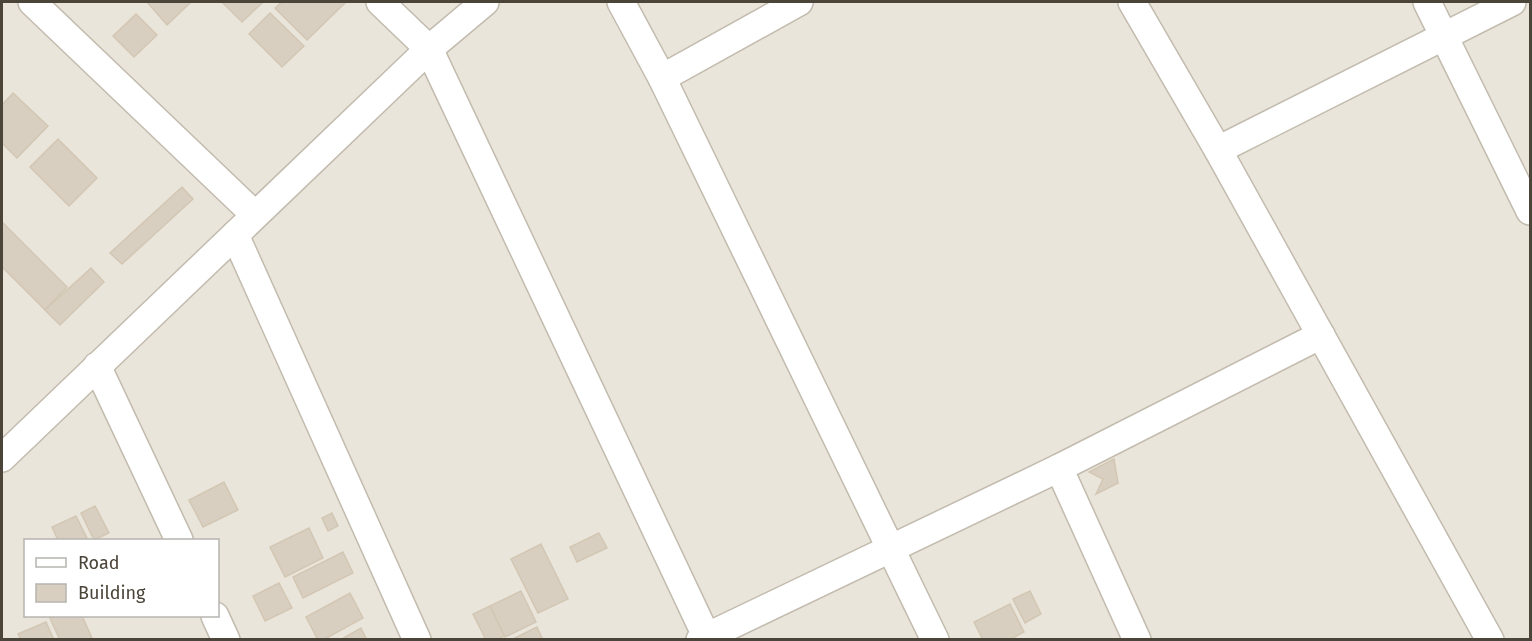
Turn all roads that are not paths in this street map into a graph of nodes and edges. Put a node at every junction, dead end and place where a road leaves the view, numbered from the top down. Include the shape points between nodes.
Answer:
1 (32, 2) edge
2 (380, 2) edge
3 (485, 2) edge
4 (621, 2) edge
5 (799, 2) edge
6 (1132, 2) edge
7 (1427, 2) edge
8 (1512, 2) edge
9 (1444, 36) junction
10 (429, 49) junction
11 (662, 78) junction
12 (1218, 150) junction
13 (1530, 211) edge
14 (255, 215) junction
15 (235, 235) junction
16 (1321, 335) junction
17 (97, 366) junction
18 (2, 458) edge
19 (1059, 468) junction
20 (179, 539) edge
21 (890, 546) junction
22 (705, 638) edge
23 (417, 639) edge
24 (935, 639) edge
25 (1137, 639) edge
26 (1490, 639) edge

1 - 14 street
2 - 10 street
3 - 10 street
4 - 11 street
5 - 11 street
6 - 12 street
7 - 9 street
8 - 9 street
9 - 12 street
9 - 13 street
10 - 14 street
10 - 22 street
11 - 21 street
12 - 16 street
14 - 15 street
15 - 17 street
15 - 23 street
16 - 19 street
16 - 26 street
17 - 18 street
17 - 20 street
19 - 21 street
19 - 25 street
21 - 22 street
21 - 24 street

